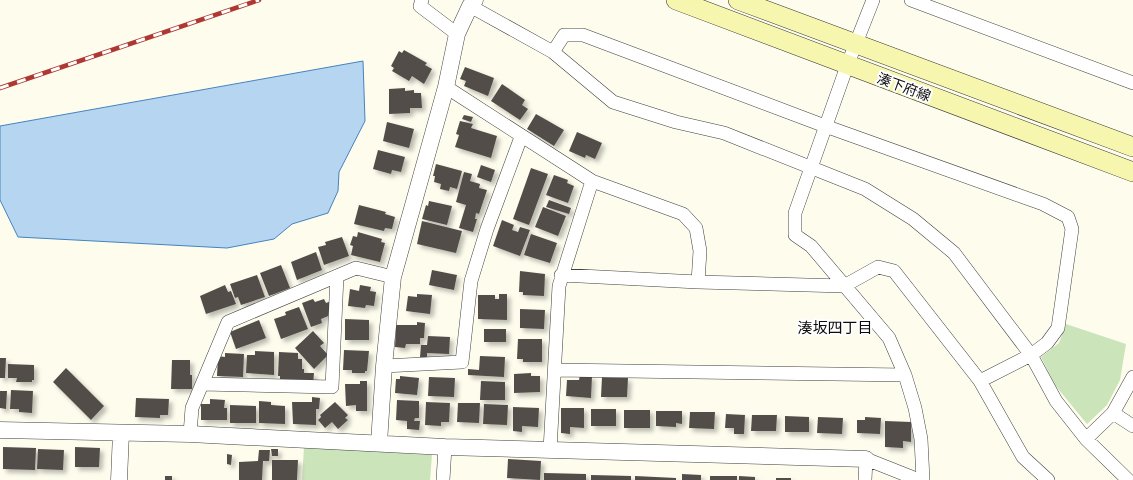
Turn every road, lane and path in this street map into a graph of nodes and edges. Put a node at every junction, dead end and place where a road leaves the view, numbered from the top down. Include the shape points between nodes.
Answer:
1 (422, 0) edge
2 (676, 0) edge
3 (738, 0) edge
4 (873, 0) edge
5 (911, 0) edge
6 (473, 3) edge
7 (457, 34) junction
8 (857, 43) junction
9 (553, 52) junction
10 (847, 66) junction
11 (1133, 83) edge
12 (446, 87) junction
13 (825, 126) junction
14 (521, 137) junction
15 (1133, 147) edge
16 (811, 169) junction
17 (1133, 172) edge
18 (592, 181) junction
19 (561, 275) junction
20 (337, 276) junction
21 (393, 277) junction
22 (698, 282) junction
23 (844, 286) junction
24 (1031, 355) junction
25 (384, 366) junction
26 (556, 370) junction
27 (905, 375) junction
28 (1133, 378) edge
29 (980, 381) junction
30 (202, 384) junction
31 (1113, 413) junction
32 (1133, 426) edge
33 (0, 430) edge
34 (121, 434) junction
35 (190, 434) junction
36 (1086, 439) junction
37 (378, 443) junction
38 (445, 447) junction
39 (550, 450) junction
40 (866, 459) junction
41 (119, 480) edge
42 (443, 480) edge
43 (865, 480) edge
44 (919, 480) edge
45 (923, 480) edge
46 (1048, 480) edge
47 (1128, 480) edge

1 - 7 street via 420,6
2 - 10 main road, 湊下府線
3 - 8 main road, 湊下府線
4 - 8 street
5 - 11 street
6 - 7 street
6 - 9 street
7 - 12 street
8 - 10 street
8 - 15 main road, 湊下府線
9 - 13 street via 564,34 583,35
9 - 16 street via 613,102 676,122 724,133
10 - 13 street
10 - 17 main road, 湊下府線
12 - 14 street
12 - 21 street
13 - 16 street
13 - 24 street via 1044,204 1068,217 1072,229 1058,328 1047,343
14 - 18 street
14 - 25 street via 471,281 462,362
16 - 23 street via 795,213 795,235 811,246
16 - 24 street via 865,189 913,219 954,253
18 - 19 street
18 - 22 street via 683,214 696,228 700,251
19 - 22 street
19 - 26 street
20 - 21 street via 356,268
20 - 30 street via 228,322
20 - 30 street via 332,387
21 - 25 street
22 - 23 street
23 - 27 street via 889,338
23 - 29 street via 878,267 894,271
24 - 29 street
24 - 36 street via 1056,401
25 - 37 street
26 - 27 street
26 - 39 street
27 - 45 street via 916,408
28 - 31 street
29 - 46 street via 1023,457
30 - 35 street via 192,408
31 - 32 street
31 - 36 street
33 - 34 street
34 - 35 street
34 - 41 street
35 - 37 street
36 - 47 street
37 - 38 street
38 - 39 street
38 - 42 street
39 - 40 street
40 - 43 street
40 - 44 street

